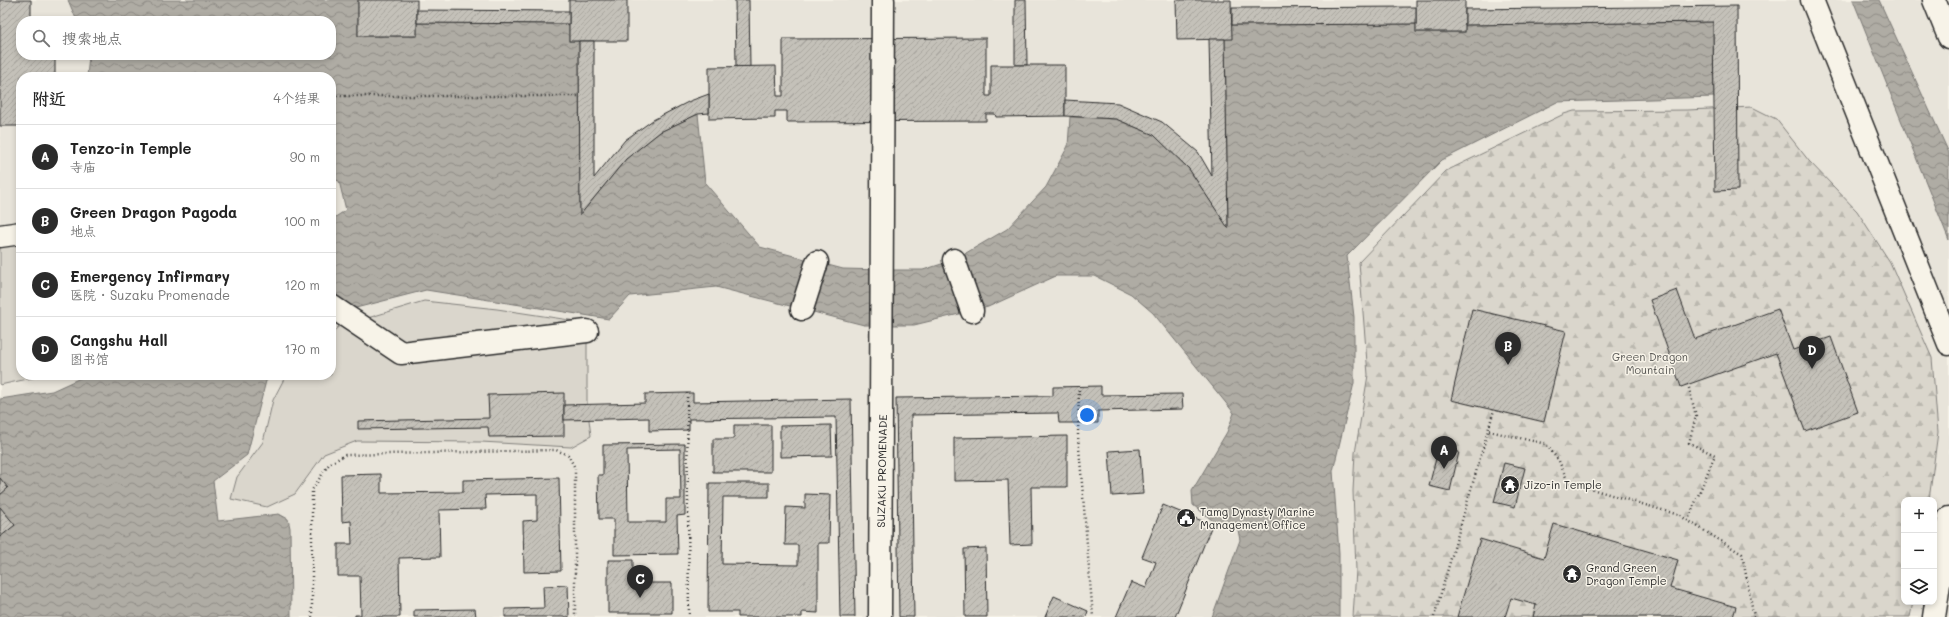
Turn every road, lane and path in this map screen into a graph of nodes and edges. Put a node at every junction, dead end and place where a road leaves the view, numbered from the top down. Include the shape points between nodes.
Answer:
1 (883, 0) edge
2 (1812, 0) edge
3 (1934, 0) edge
4 (1949, 38) edge
5 (336, 96) edge
6 (580, 96) dead end
7 (16, 234) edge
8 (0, 236) edge
9 (954, 260) dead end
10 (817, 262) dead end
11 (336, 309) edge
12 (802, 309) dead end
13 (972, 311) dead end
14 (587, 331) dead end
15 (1949, 344) edge
16 (1688, 384) dead end
17 (1079, 386) dead end
18 (687, 393) dead end
19 (1494, 410) dead end
20 (1489, 430) junction
21 (1949, 518) edge
22 (1688, 520) junction
23 (312, 617) edge
24 (575, 617) edge
25 (688, 617) edge
26 (880, 617) edge
27 (1093, 617) edge
28 (1434, 617) edge
29 (1754, 617) edge
30 (1934, 617) edge

1 - 26 street, SUZAKU PROMENADE
2 - 15 street
3 - 4 street
5 - 6 path
7 - 8 street
9 - 13 street
10 - 12 street
11 - 14 street via 401,353
16 - 22 path via 1696,416 1689,443 1715,455
17 - 27 path via 1078,435
18 - 25 path
19 - 20 path
20 - 22 path via 1546,444 1559,461 1568,482 1679,515
20 - 28 path
21 - 30 street
22 - 29 path via 1742,554
23 - 24 path via 312,490 329,464 345,455 556,450 568,456 575,468

